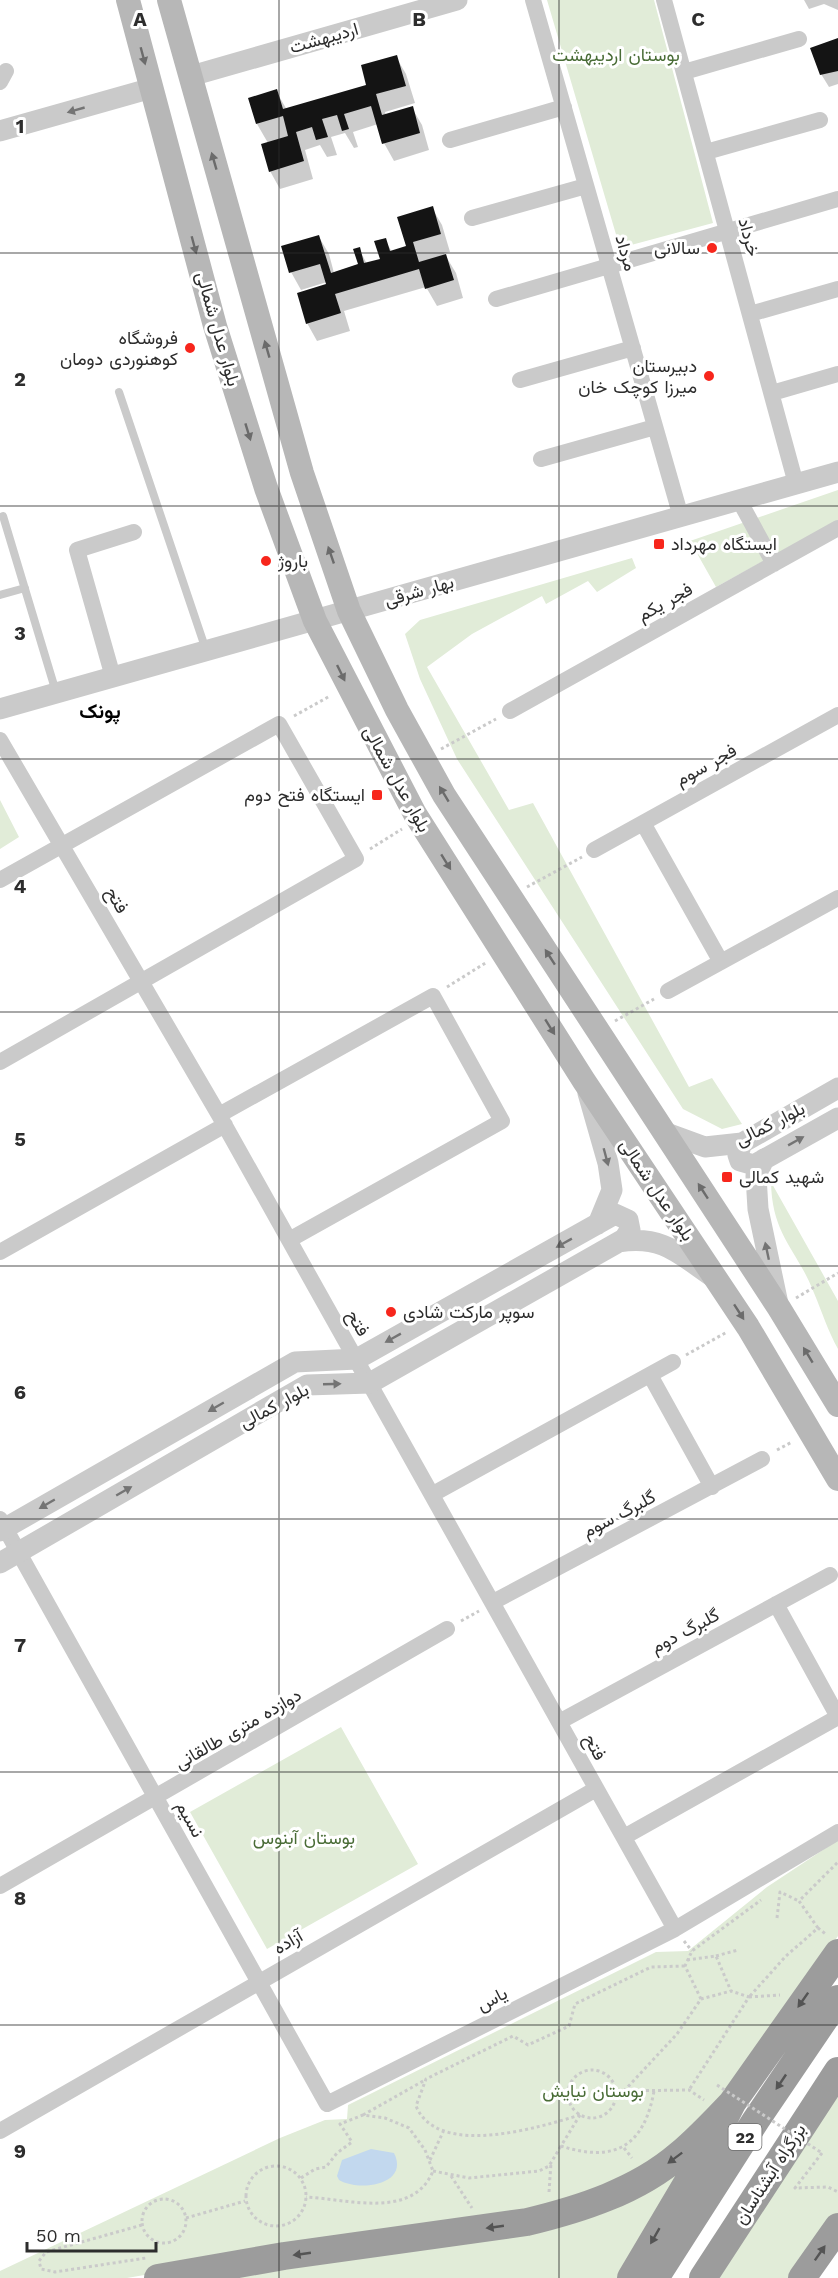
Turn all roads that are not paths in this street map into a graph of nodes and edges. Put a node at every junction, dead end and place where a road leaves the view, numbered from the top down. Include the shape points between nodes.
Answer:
1 (128, 0) edge
2 (169, 0) edge
3 (457, 0) edge
4 (533, 0) edge
5 (664, 0) edge
6 (799, 39) dead end
7 (684, 72) junction
8 (191, 76) junction
9 (152, 88) junction
10 (564, 107) junction
11 (820, 120) dead end
12 (0, 131) edge
13 (450, 140) dead end
14 (706, 152) junction
15 (586, 186) junction
16 (838, 199) edge
17 (472, 218) dead end
18 (727, 231) junction
19 (609, 266) junction
20 (838, 289) edge
21 (496, 299) dead end
22 (750, 314) junction
23 (633, 348) junction
24 (838, 374) edge
25 (520, 380) dead end
26 (119, 392) dead end
27 (772, 393) junction
28 (655, 427) junction
29 (541, 459) dead end
30 (838, 472) edge
31 (796, 484) junction
32 (739, 500) junction
33 (3, 516) dead end
34 (681, 517) junction
35 (838, 528) edge
36 (134, 532) dead end
37 (774, 564) junction
38 (25, 588) junction
39 (0, 595) edge
40 (350, 611) junction
41 (315, 621) junction
42 (206, 651) junction
43 (112, 677) junction
44 (56, 693) junction
45 (0, 709) edge
46 (510, 711) road end
47 (838, 715) edge
48 (0, 740) edge
49 (643, 823) junction
50 (61, 845) junction
51 (594, 850) road end
52 (0, 880) edge
53 (838, 898) edge
54 (721, 962) junction
55 (143, 982) junction
56 (668, 991) road end
57 (0, 1062) edge
58 (584, 1081) junction
59 (838, 1088) edge
60 (838, 1118) edge
61 (222, 1120) junction
62 (664, 1132) junction
63 (742, 1143) junction
64 (759, 1162) junction
65 (606, 1219) junction
66 (289, 1240) junction
67 (622, 1241) junction
68 (0, 1252) edge
69 (718, 1281) junction
70 (779, 1308) junction
71 (357, 1359) junction
72 (674, 1362) road end
73 (650, 1375) junction
74 (370, 1383) junction
75 (838, 1405) edge
76 (762, 1459) road end
77 (838, 1479) edge
78 (712, 1487) junction
79 (433, 1494) junction
80 (2, 1526) edge
81 (19, 1552) junction
82 (0, 1563) edge
83 (830, 1575) dead end
84 (494, 1602) junction
85 (776, 1604) junction
86 (447, 1629) road end
87 (838, 1717) edge
88 (559, 1722) junction
89 (596, 1789) junction
90 (156, 1799) junction
91 (838, 1832) edge
92 (624, 1837) junction
93 (0, 1886) edge
94 (675, 1929) junction
95 (833, 1945) edge
96 (259, 1982) junction
97 (838, 1999) edge
98 (838, 2071) edge
99 (724, 2094) junction
100 (327, 2104) joint
101 (0, 2131) edge
102 (838, 2227) edge
103 (157, 2267) edge
104 (631, 2278) edge
105 (655, 2278) edge
106 (703, 2278) edge
107 (802, 2278) edge

1 -> 9 main road, بلوار عدل شمالی
2 - 8 main road, بلوار عدل شمالی
3 - 8 street, اردیبهشت
4 - 10 street, مرداد
5 - 7 street, خرداد
6 - 7 street
7 - 14 street, خرداد
40 -> 8 main road, بلوار عدل شمالی via 302,473
9 -> 12 street
9 -> 41 main road, بلوار عدل شمالی via 215,326 266,488
10 - 13 street
10 - 15 street, مرداد
11 - 14 street
14 - 18 street, خرداد
15 - 17 street
15 - 19 street, مرداد
16 - 18 street
18 - 19 street
18 - 22 street, خرداد
19 - 21 street
19 - 23 street, مرداد
20 - 22 street
22 - 27 street, خرداد
23 - 25 street
23 - 28 street, مرداد
24 - 27 street
26 - 42 lane
27 - 31 street, خرداد
28 - 29 street
28 - 34 street, مرداد
30 - 31 street, بهار شرقی
31 - 32 street, بهار شرقی
32 - 34 street, بهار شرقی
32 - 37 street
33 - 38 lane
34 - 40 street, بهار شرقی
35 - 37 street, فجر یکم
36 - 43 street via 77,550
37 - 46 street, فجر یکم
38 - 39 lane
38 - 44 lane
40 - 41 street, بهار شرقی
62 -> 40 main road, بلوار عدل شمالی via 444,795 397,710
41 - 42 street, بهار شرقی
41 -> 58 main road, بلوار عدل شمالی via 418,819
42 - 43 street, بهار شرقی
43 - 44 street, بهار شرقی
44 - 45 street, بهار شرقی
47 - 49 street, فجر سوم
48 - 50 street, فتح
49 - 51 street, فجر سوم
49 - 54 street
50 - 52 street
50 - 55 street, فتح
50 - 55 street via 279,724 356,858
53 - 54 street
54 - 56 street
55 - 57 street
55 - 61 street, فتح
58 -> 65 street via 608,1163 612,1190
58 - 69 main road, بلوار عدل شمالی
59 - 63 street, بلوار کمالی
64 -> 60 street, بلوار کمالی
61 - 66 street, فتح
61 - 66 street via 433,996 502,1120
61 - 68 street
62 - 63 street, بلوار کمالی via 705,1147
70 -> 62 main road, بلوار عدل شمالی
63 - 64 street via 738,1155 741,1161
70 -> 64 street, بلوار کمالی via 758,1209
65 - 67 street via 623,1216 630,1224
65 -> 71 street, بلوار کمالی
66 - 71 street, فتح
67 - 69 street, بلوار کمالی via 642,1239 660,1243
67 - 74 street, بلوار کمالی
69 -> 77 main road, بلوار عدل شمالی
75 -> 70 main road, بلوار عدل شمالی
71 - 74 street, فتح
71 -> 80 street, بلوار کمالی via 295,1362
72 - 73 street
73 - 78 street
73 - 79 street
74 - 79 street, فتح
81 -> 74 street, بلوار کمالی via 307,1385
76 - 78 street, گلبرگ سوم
78 - 84 street, گلبرگ سوم
79 - 84 street, فتح
80 - 81 street, نسیم
81 - 82 street, بلوار کمالی
81 - 90 street, نسیم
83 - 85 street, گلبرگ دوم
84 - 88 street, فتح
85 - 87 street
85 - 88 street, گلبرگ دوم
86 - 90 street, دوازده متری طالقانی
87 - 92 street
88 - 89 street, فتح
89 - 92 street, فتح
89 - 96 street, آزاده
90 - 93 street, دوازده متری طالقانی
90 - 96 street, نسیم
91 - 94 street, یاس
92 - 94 street, فتح
94 - 100 street, یاس
95 -> 99 highway
96 - 100 street, نسیم
96 - 101 street, آزاده
97 -> 105 highway, 22
98 - 106 highway, بزرگراه آبشناسان / 22
99 -> 103 highway via 678,2156 623,2190 563,2213 528,2222 284,2256
99 -> 104 highway via 714,2138
107 -> 102 highway

